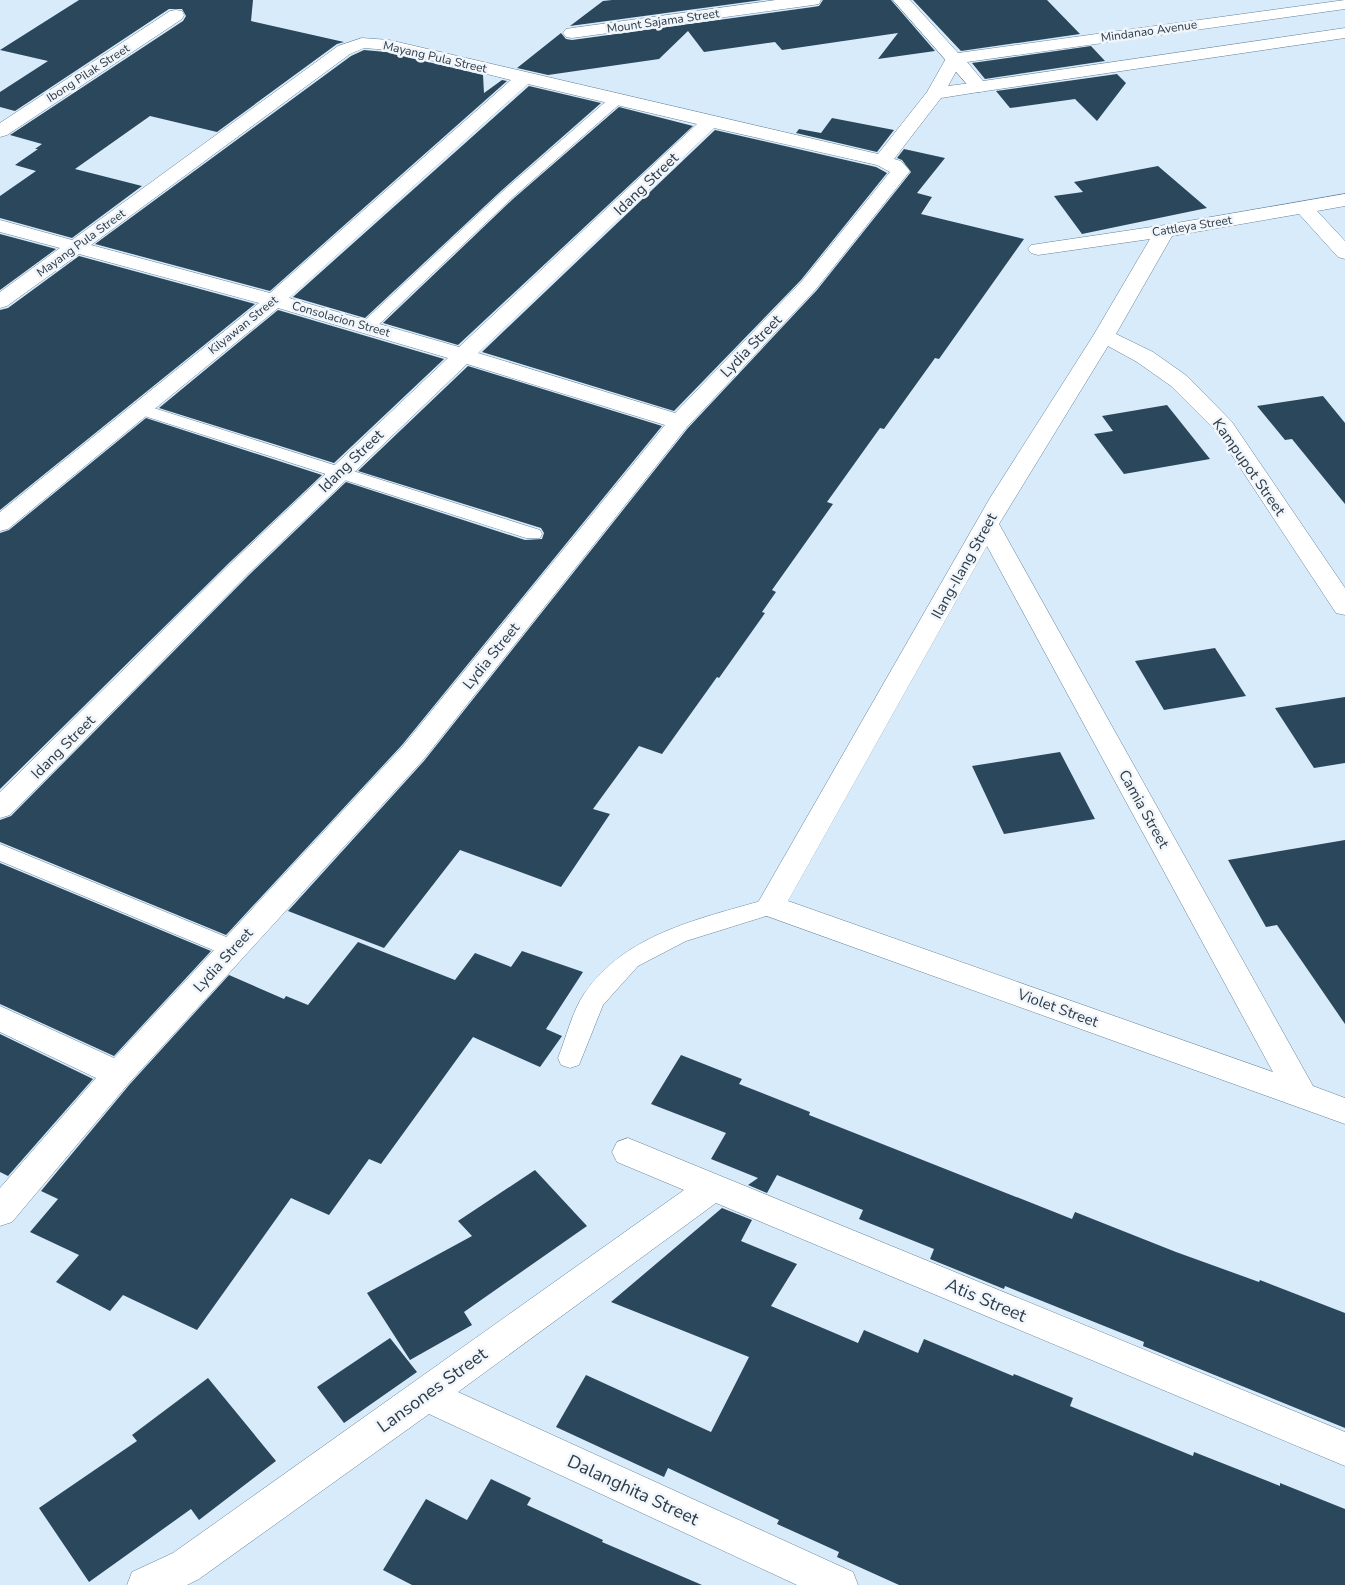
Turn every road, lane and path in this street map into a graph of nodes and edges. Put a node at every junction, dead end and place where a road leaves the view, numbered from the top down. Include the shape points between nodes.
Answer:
1 (813, 0) edge
2 (901, 0) edge
3 (1345, 4) edge
4 (176, 15) dead end
5 (572, 33) dead end
6 (1138, 33) junction
7 (1345, 33) edge
8 (1064, 43) junction
9 (954, 59) junction
10 (1168, 59) junction
11 (1092, 70) junction
12 (524, 78) junction
13 (979, 87) junction
14 (935, 93) junction
15 (616, 100) junction
16 (709, 122) junction
17 (0, 131) edge
18 (883, 161) junction
19 (1345, 200) edge
20 (1303, 207) junction
21 (0, 226) edge
22 (1165, 231) junction
23 (76, 246) junction
24 (1038, 249) dead end
25 (1345, 253) edge
26 (275, 300) junction
27 (0, 302) edge
28 (368, 326) junction
29 (1104, 336) junction
30 (462, 355) junction
31 (141, 409) junction
32 (679, 422) junction
33 (339, 472) junction
34 (0, 524) edge
35 (987, 524) junction
36 (532, 534) dead end
37 (1345, 607) edge
38 (0, 808) edge
39 (0, 852) edge
40 (771, 906) junction
41 (233, 950) junction
42 (0, 1018) edge
43 (570, 1058) dead end
44 (118, 1074) junction
45 (1301, 1094) junction
46 (1345, 1111) edge
47 (628, 1152) dead end
48 (713, 1186) junction
49 (0, 1212) edge
50 (426, 1395) junction
51 (1345, 1449) edge
52 (146, 1585) edge
53 (839, 1585) edge

1 - 5 street, Mount Sajama Street
2 - 9 street
3 - 6 street, Mindanao Avenue
4 - 17 street, Ibong Pilak Street
6 - 8 street, Mindanao Avenue
6 - 10 street
7 - 10 street
8 - 9 street, Mindanao Avenue
8 - 11 street
9 - 13 street
9 - 14 street
10 - 11 street
11 - 13 street
12 - 15 street, Mayang Pula Street
12 - 23 street, Mayang Pula Street via 389,45 362,43 344,50
12 - 26 street, Kilyawan Street
13 - 14 street
14 - 18 street
15 - 16 street, Mayang Pula Street
15 - 28 lane via 507,195
16 - 18 street, Mayang Pula Street
16 - 30 street, Idang Street via 595,233
18 - 32 street, Lydia Street via 894,164 901,171 899,176 809,285
19 - 20 street, Cattleya Street
20 - 22 street, Cattleya Street
20 - 25 street
21 - 23 street, Consolacion Street
22 - 24 street, Cattleya Street
22 - 29 street, Ilang-Ilang Street
23 - 26 street, Consolacion Street
23 - 27 street, Mayang Pula Street
26 - 28 street, Consolacion Street
26 - 31 street, Kilyawan Street
28 - 30 street, Consolacion Street
29 - 35 street, Ilang-Ilang Street
29 - 37 street, Kampupot Street via 1145,357 1179,381 1224,427
30 - 32 street, Consolacion Street
30 - 33 street, Idang Street
31 - 33 lane
31 - 34 street, Kilyawan Street
32 - 41 street, Lydia Street via 413,753
33 - 36 lane
33 - 38 street, Idang Street
35 - 40 street, Ilang-Ilang Street
35 - 45 street, Camia Street
39 - 41 lane
40 - 43 lane via 678,935 630,960 594,1000
40 - 45 street, Violet Street
41 - 44 street, Lydia Street
42 - 44 street
44 - 49 street, Lydia Street
45 - 46 street, Violet Street
47 - 48 street, Atis Street
48 - 50 street, Lansones Street
48 - 51 street, Atis Street
50 - 52 street, Lansones Street via 186,1566
50 - 53 street, Dalanghita Street

